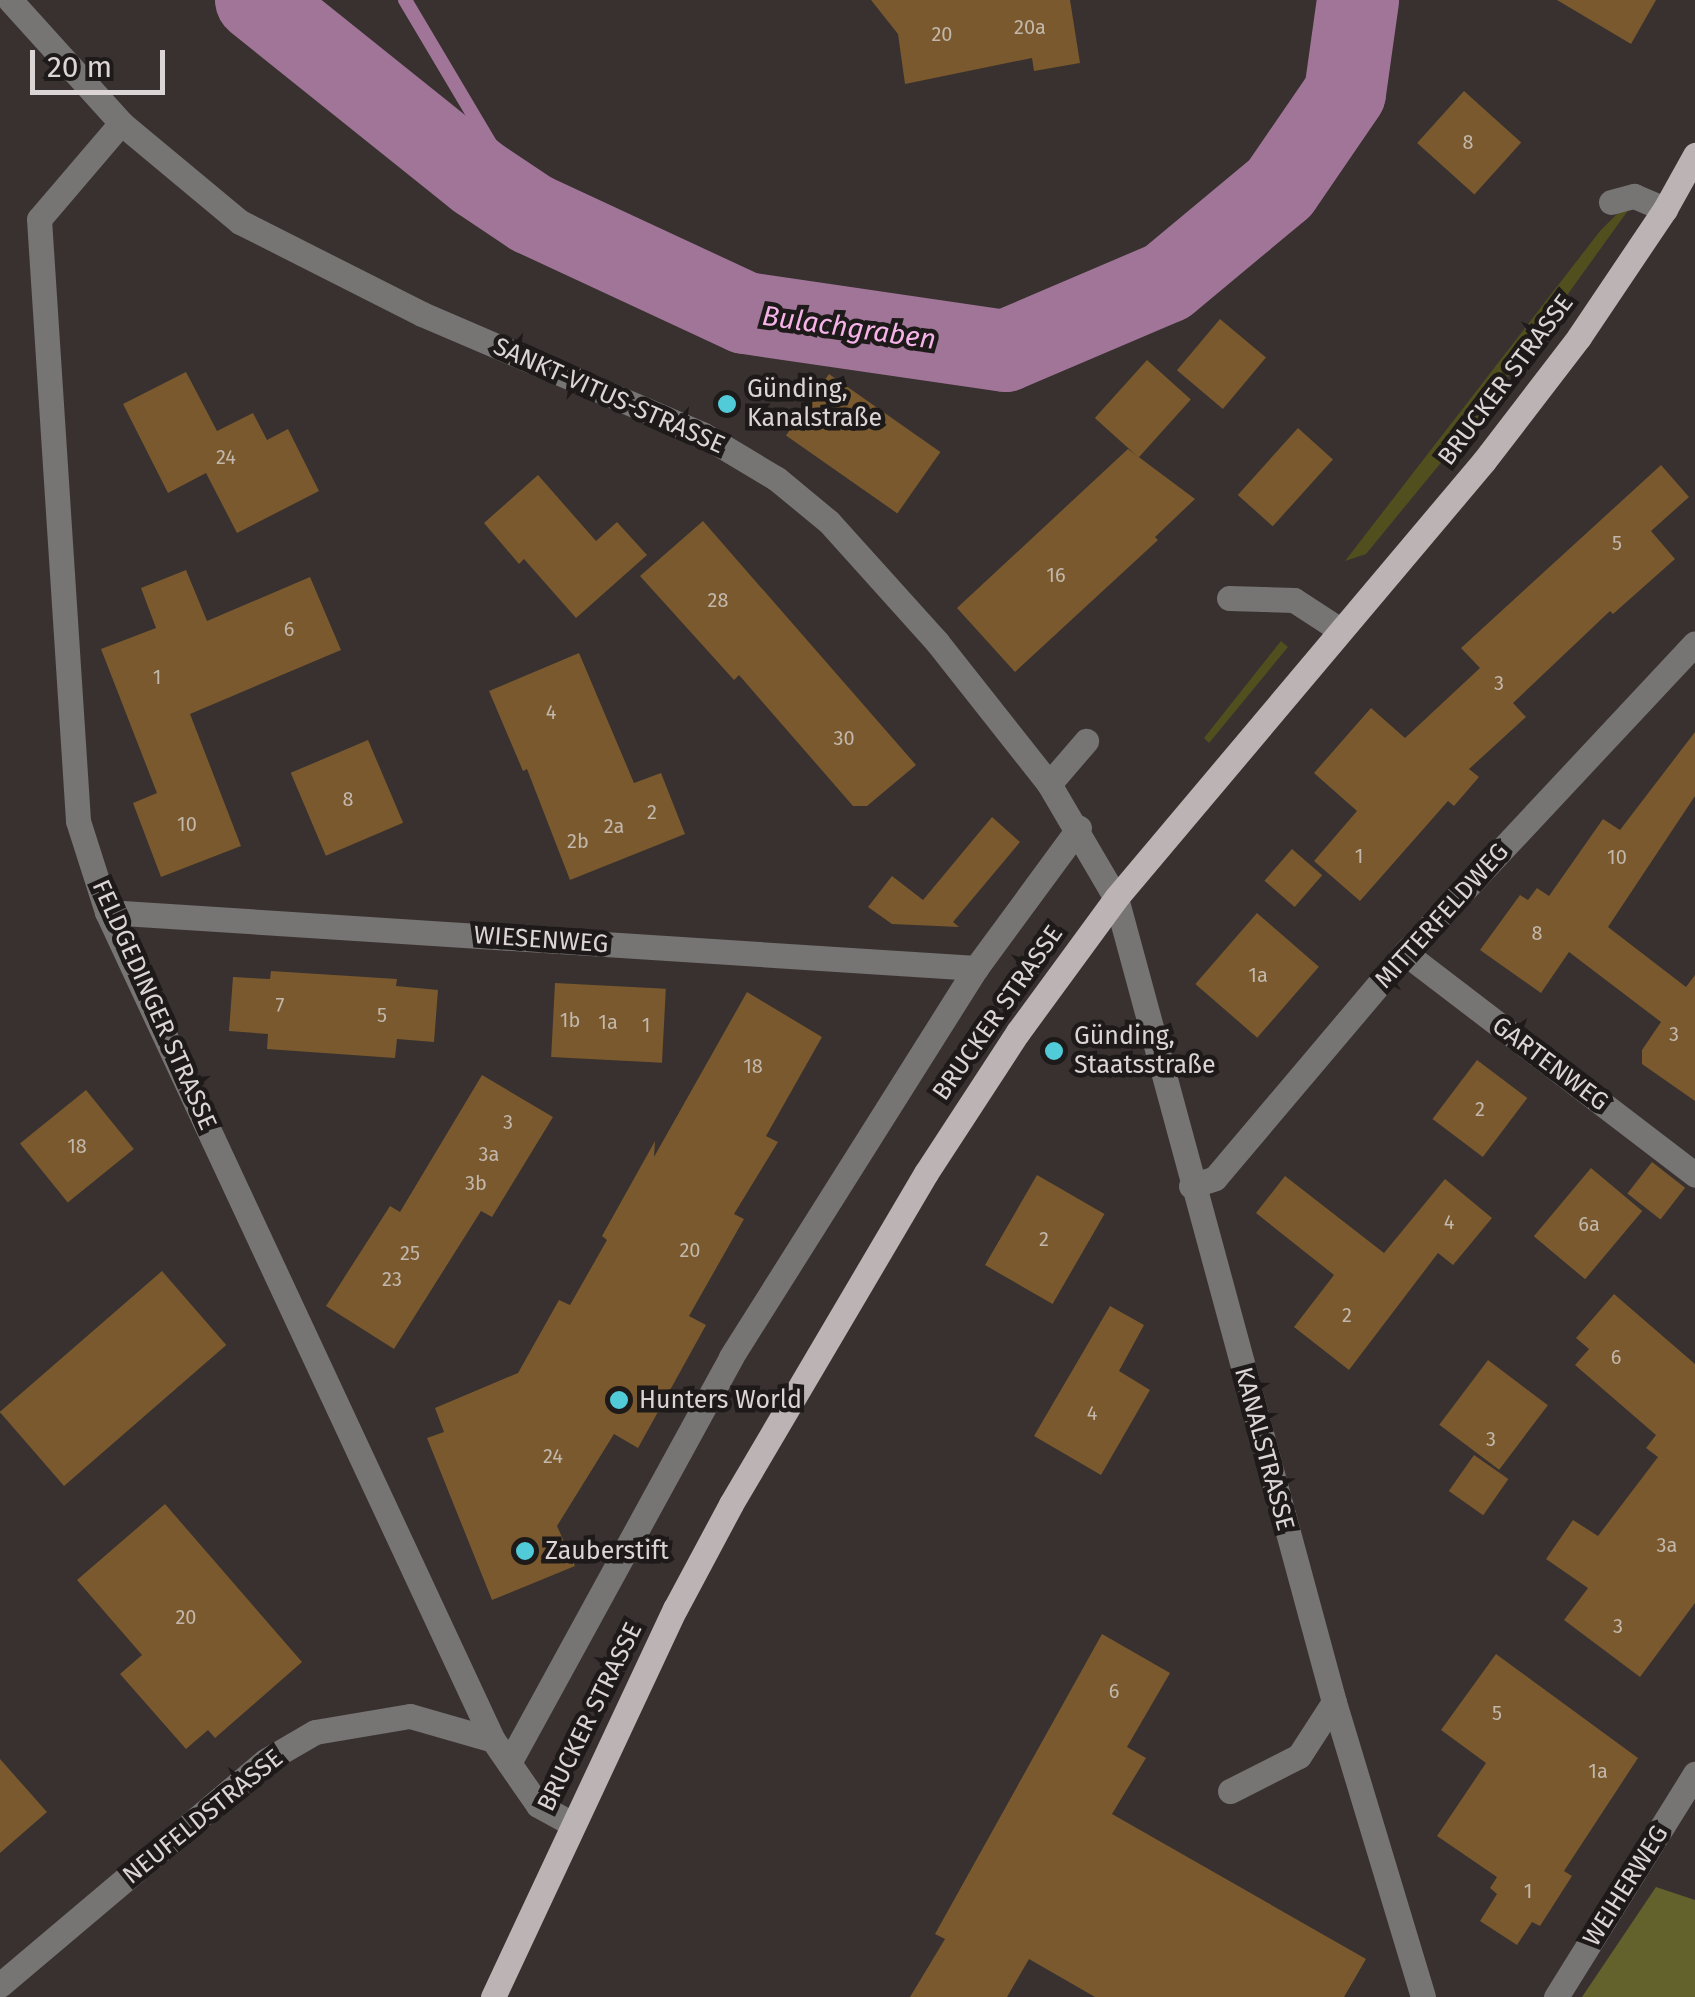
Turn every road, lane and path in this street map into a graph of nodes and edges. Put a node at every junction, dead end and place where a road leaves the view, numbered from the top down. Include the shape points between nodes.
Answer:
1 (10, 0) edge
2 (121, 123) junction
3 (1695, 155) edge
4 (1611, 202) dead end
5 (1665, 210) junction
6 (1230, 598) dead end
7 (1340, 630) junction
8 (1695, 643) edge
9 (1086, 740) dead end
10 (1049, 784) junction
11 (1079, 828) junction
12 (1116, 898) junction
13 (107, 912) junction
14 (1405, 953) junction
15 (976, 968) junction
16 (1695, 1175) edge
17 (1191, 1186) junction
18 (1334, 1702) junction
19 (494, 1740) junction
20 (508, 1763) junction
21 (1695, 1774) edge
22 (1230, 1791) dead end
23 (572, 1824) junction
24 (0, 1985) edge
25 (493, 1997) edge
26 (1423, 1997) edge
27 (1556, 1997) edge

1 - 2 street, SANKT-VITUS-STRASSE
2 - 10 street, SANKT-VITUS-STRASSE via 240,222 422,314 702,434 777,479 829,522 937,642
2 - 13 street, FELDGEDINGER STRASSE via 39,219 78,821
3 - 5 main road, BRUCKER STRASSE
4 - 5 street via 1634,196
5 - 7 main road, BRUCKER STRASSE via 1508,430
6 - 7 street via 1294,600
7 - 12 main road, BRUCKER STRASSE
8 - 14 street, MITTERFELDWEG
9 - 10 street
10 - 11 street, SANKT-VITUS-STRASSE
11 - 12 street, SANKT-VITUS-STRASSE
11 - 15 street
12 - 17 street, KANALSTRASSE
12 - 23 main road, BRUCKER STRASSE via 926,1173 741,1487
13 - 15 street, WIESENWEG
13 - 19 street, FELDGEDINGER STRASSE
14 - 16 street, GARTENWEG
14 - 17 street, MITTERFELDWEG via 1215,1178
15 - 20 street via 732,1357
17 - 18 street, KANALSTRASSE
18 - 22 street via 1300,1756
18 - 26 street, KANALSTRASSE
19 - 20 street, FELDGEDINGER STRASSE
19 - 24 street, NEUFELDSTRASSE via 410,1716 316,1732 265,1761
20 - 23 street, FELDGEDINGER STRASSE via 538,1805
21 - 27 street, WEIHERWEG
23 - 25 main road, BRUCKER STRASSE

